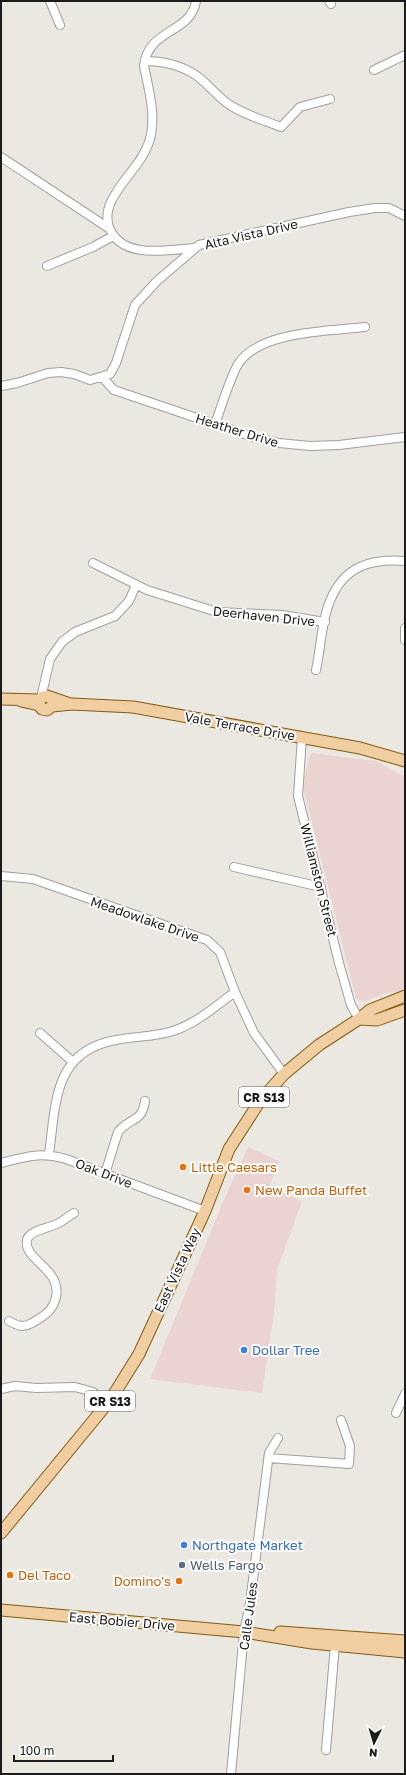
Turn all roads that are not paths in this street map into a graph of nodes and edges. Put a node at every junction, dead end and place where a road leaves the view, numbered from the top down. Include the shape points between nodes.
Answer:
1 (50, 1) edge
2 (196, 1) edge
3 (60, 25) dead end
4 (405, 55) edge
5 (145, 61) junction
6 (374, 70) dead end
7 (330, 99) dead end
8 (1, 158) edge
9 (405, 216) edge
10 (111, 233) junction
11 (194, 248) junction
12 (47, 266) dead end
13 (365, 327) dead end
14 (102, 378) junction
15 (1, 386) edge
16 (215, 424) junction
17 (405, 437) edge
18 (405, 561) edge
19 (93, 563) dead end
20 (136, 585) junction
21 (325, 622) junction
22 (405, 628) edge
23 (405, 640) edge
24 (316, 670) dead end
25 (1, 699) edge
26 (45, 701) junction
27 (302, 737) junction
28 (405, 761) edge
29 (234, 867) dead end
30 (1, 876) edge
31 (321, 886) junction
32 (235, 992) junction
33 (405, 996) edge
34 (405, 1010) edge
35 (359, 1019) junction
36 (40, 1033) dead end
37 (74, 1062) junction
38 (284, 1074) junction
39 (145, 1101) dead end
40 (49, 1154) junction
41 (1, 1163) edge
42 (105, 1174) junction
43 (205, 1211) junction
44 (74, 1213) dead end
45 (9, 1321) dead end
46 (1, 1389) edge
47 (405, 1394) edge
48 (106, 1405) junction
49 (396, 1414) dead end
50 (340, 1420) dead end
51 (278, 1438) dead end
52 (269, 1458) junction
53 (1, 1533) edge
54 (1, 1610) edge
55 (244, 1632) junction
56 (405, 1641) edge
57 (335, 1645) junction
58 (405, 1652) edge
59 (326, 1750) dead end
60 (231, 1774) edge

1 - 3 street
2 - 5 street via 195,9 189,18 156,40
4 - 6 street
5 - 7 street via 162,61 177,65 197,76 226,103 281,127 300,107
5 - 10 street via 153,110 152,131 142,156 110,203 107,216
8 - 10 street
9 - 11 street, Alta Vista Drive via 389,208 375,208 220,240
10 - 11 street via 122,244 141,250
10 - 12 street via 93,247
11 - 14 street, Alta Vista Drive via 135,305 116,363 110,374
13 - 16 street via 279,337 250,351 237,365
14 - 15 street via 90,380 60,372
14 - 16 street, Heather Drive via 114,390
16 - 17 street, Heather Drive via 253,437 310,446
18 - 21 street via 387,559 359,567 338,586 329,602
19 - 20 street, Deerhaven Drive
20 - 21 street, Deerhaven Drive via 217,612 282,615
20 - 26 street via 129,601 115,616 75,632 62,642 50,659
21 - 24 street
22 - 23 street
25 - 26 main road, Vale Terrace Drive
26 - 27 main road, Vale Terrace Drive via 133,707
27 - 28 main road, Vale Terrace Drive via 360,748
27 - 31 street, Williamston Street via 298,796
29 - 31 street
30 - 32 street, Meadowlake Drive via 33,879 208,940 220,952
31 - 35 street, Williamston Street via 351,1005
32 - 37 street via 177,1030 95,1046
32 - 38 street, Meadowlake Drive via 254,1033
33 - 35 main road, East Vista Way / CR S13 via 370,1010
34 - 35 main road via 377,1020
35 - 38 main road, East Vista Way / CR S13 via 335,1033
36 - 37 street
37 - 40 street via 63,1076 58,1091
38 - 43 main road, East Vista Way / CR S13 via 260,1101 229,1149
39 - 42 street via 144,1112 118,1132
40 - 41 street, Oak Drive via 31,1155
40 - 42 street, Oak Drive
42 - 43 street, Oak Drive
43 - 48 main road, East Vista Way / CR S13 via 139,1354
44 - 45 street via 58,1224 27,1238 27,1246 33,1256 53,1276 56,1285 54,1305 50,1311 26,1326 18,1326
46 - 48 street via 15,1386 75,1387 94,1392
47 - 49 street
48 - 53 main road, East Vista Way / CR S13
50 - 52 street via 350,1446 349,1464
51 - 52 street, Calle Jules via 269,1453
52 - 55 street, Calle Jules
54 - 55 main road, East Bobier Drive
55 - 56 main road, East Bobier Drive via 298,1632
55 - 57 main road, East Bobier Drive
55 - 60 street, Calle Jules
57 - 58 main road, East Bobier Drive
57 - 59 street

